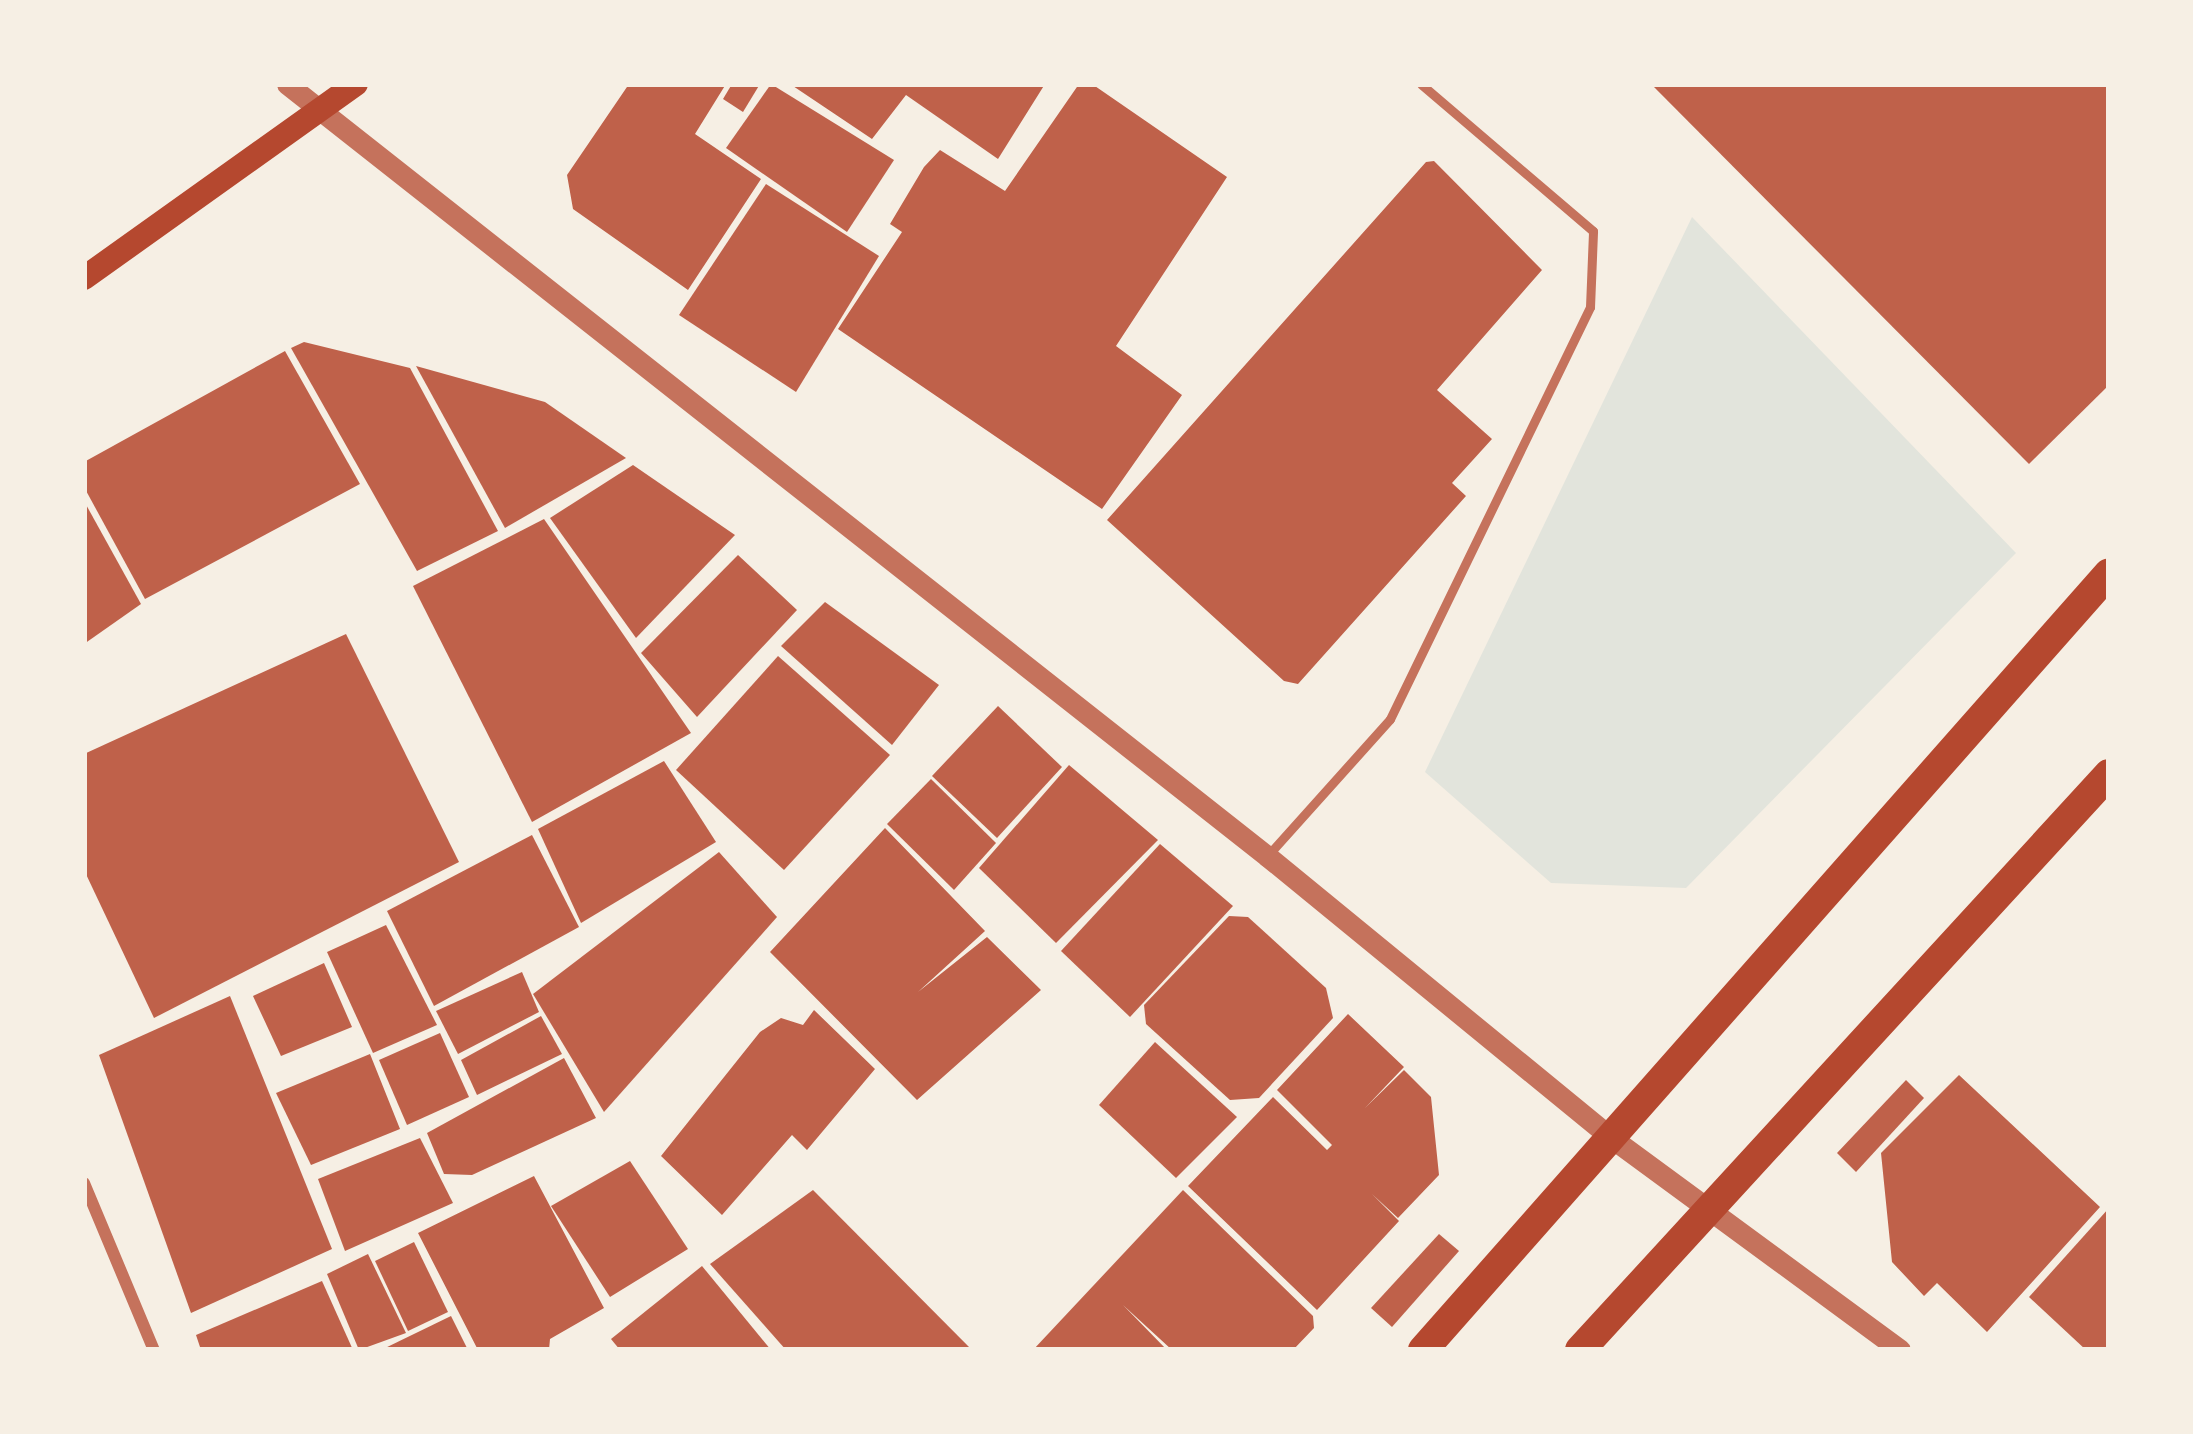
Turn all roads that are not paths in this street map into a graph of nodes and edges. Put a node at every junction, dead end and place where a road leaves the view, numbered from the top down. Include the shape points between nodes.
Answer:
1 (287, 84) edge
2 (356, 84) edge
3 (1421, 84) edge
4 (323, 108) junction
5 (84, 278) edge
6 (2109, 573) edge
7 (2109, 773) edge
8 (1268, 856) junction
9 (1612, 1139) junction
10 (84, 1184) edge
11 (1708, 1203) junction
12 (154, 1350) edge
13 (1423, 1350) edge
14 (1580, 1350) edge
15 (1900, 1350) edge

1 - 4 street
2 - 4 main road
3 - 8 lane via 1593,231 1590,307 1390,719
4 - 5 main road
4 - 8 street
6 - 9 main road
7 - 11 main road
8 - 9 street
9 - 11 street
9 - 13 main road
10 - 12 street
11 - 14 main road
11 - 15 street

